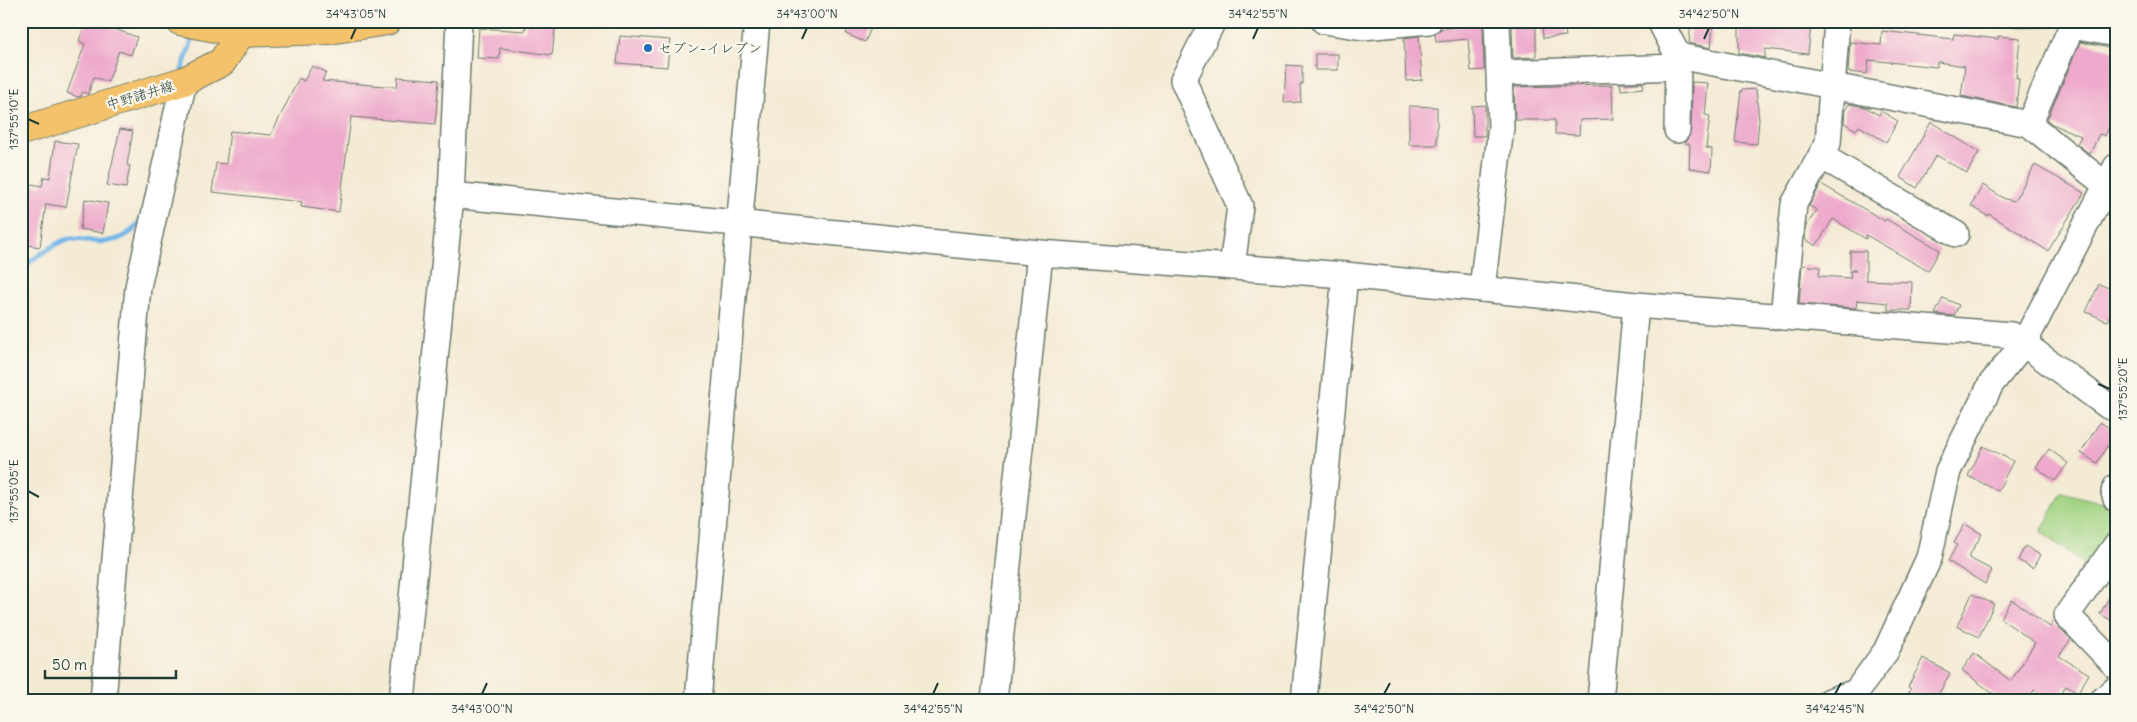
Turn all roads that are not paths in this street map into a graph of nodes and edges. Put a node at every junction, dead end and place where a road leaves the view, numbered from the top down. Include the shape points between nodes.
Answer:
1 (387, 21) edge
2 (459, 21) edge
3 (757, 21) edge
4 (1214, 21) edge
5 (1324, 21) edge
6 (1429, 21) edge
7 (1497, 21) edge
8 (1660, 21) edge
9 (1837, 21) edge
10 (189, 22) edge
11 (2073, 24) edge
12 (241, 33) junction
13 (2116, 34) edge
14 (1678, 62) junction
15 (1500, 72) junction
16 (184, 81) junction
17 (1833, 86) junction
18 (2029, 124) junction
19 (1677, 130) dead end
20 (21, 131) edge
21 (1821, 156) junction
22 (2113, 181) edge
23 (451, 195) junction
24 (741, 224) junction
25 (1956, 234) dead end
26 (1040, 253) junction
27 (1232, 267) junction
28 (1345, 275) junction
29 (1482, 289) junction
30 (1636, 305) junction
31 (1783, 317) junction
32 (2024, 343) junction
33 (2116, 409) edge
34 (2116, 487) edge
35 (2116, 499) edge
36 (2116, 545) edge
37 (2116, 666) edge
38 (2116, 689) edge
39 (103, 701) edge
40 (402, 701) edge
41 (698, 701) edge
42 (994, 701) edge
43 (1304, 701) edge
44 (1600, 701) edge
45 (1830, 701) edge
46 (2102, 701) edge

1 - 12 main road via 329,30
2 - 23 street
3 - 24 street
4 - 27 street via 1183,80 1240,206
5 - 6 street via 1363,27
7 - 15 street
8 - 14 street
9 - 17 street
10 - 12 main road
11 - 13 street
11 - 18 street
12 - 16 main road, 中野諸井線 via 222,62
14 - 15 street
14 - 17 street
14 - 19 street
15 - 29 street via 1500,144
16 - 20 main road, 中野諸井線
16 - 39 street via 138,287
17 - 18 street
17 - 21 street via 1828,144
18 - 22 street
21 - 25 street
21 - 31 street via 1794,204
22 - 32 street
23 - 24 street
23 - 40 street
24 - 26 street
24 - 41 street
26 - 27 street
26 - 42 street
27 - 28 street
28 - 29 street
28 - 43 street
29 - 30 street
30 - 31 street
30 - 44 street
31 - 32 street via 2012,335
32 - 33 street
32 - 45 street via 1991,384 1948,471 1929,558 1886,651 1856,692
34 - 35 street
36 - 37 street via 2067,615
38 - 46 street

